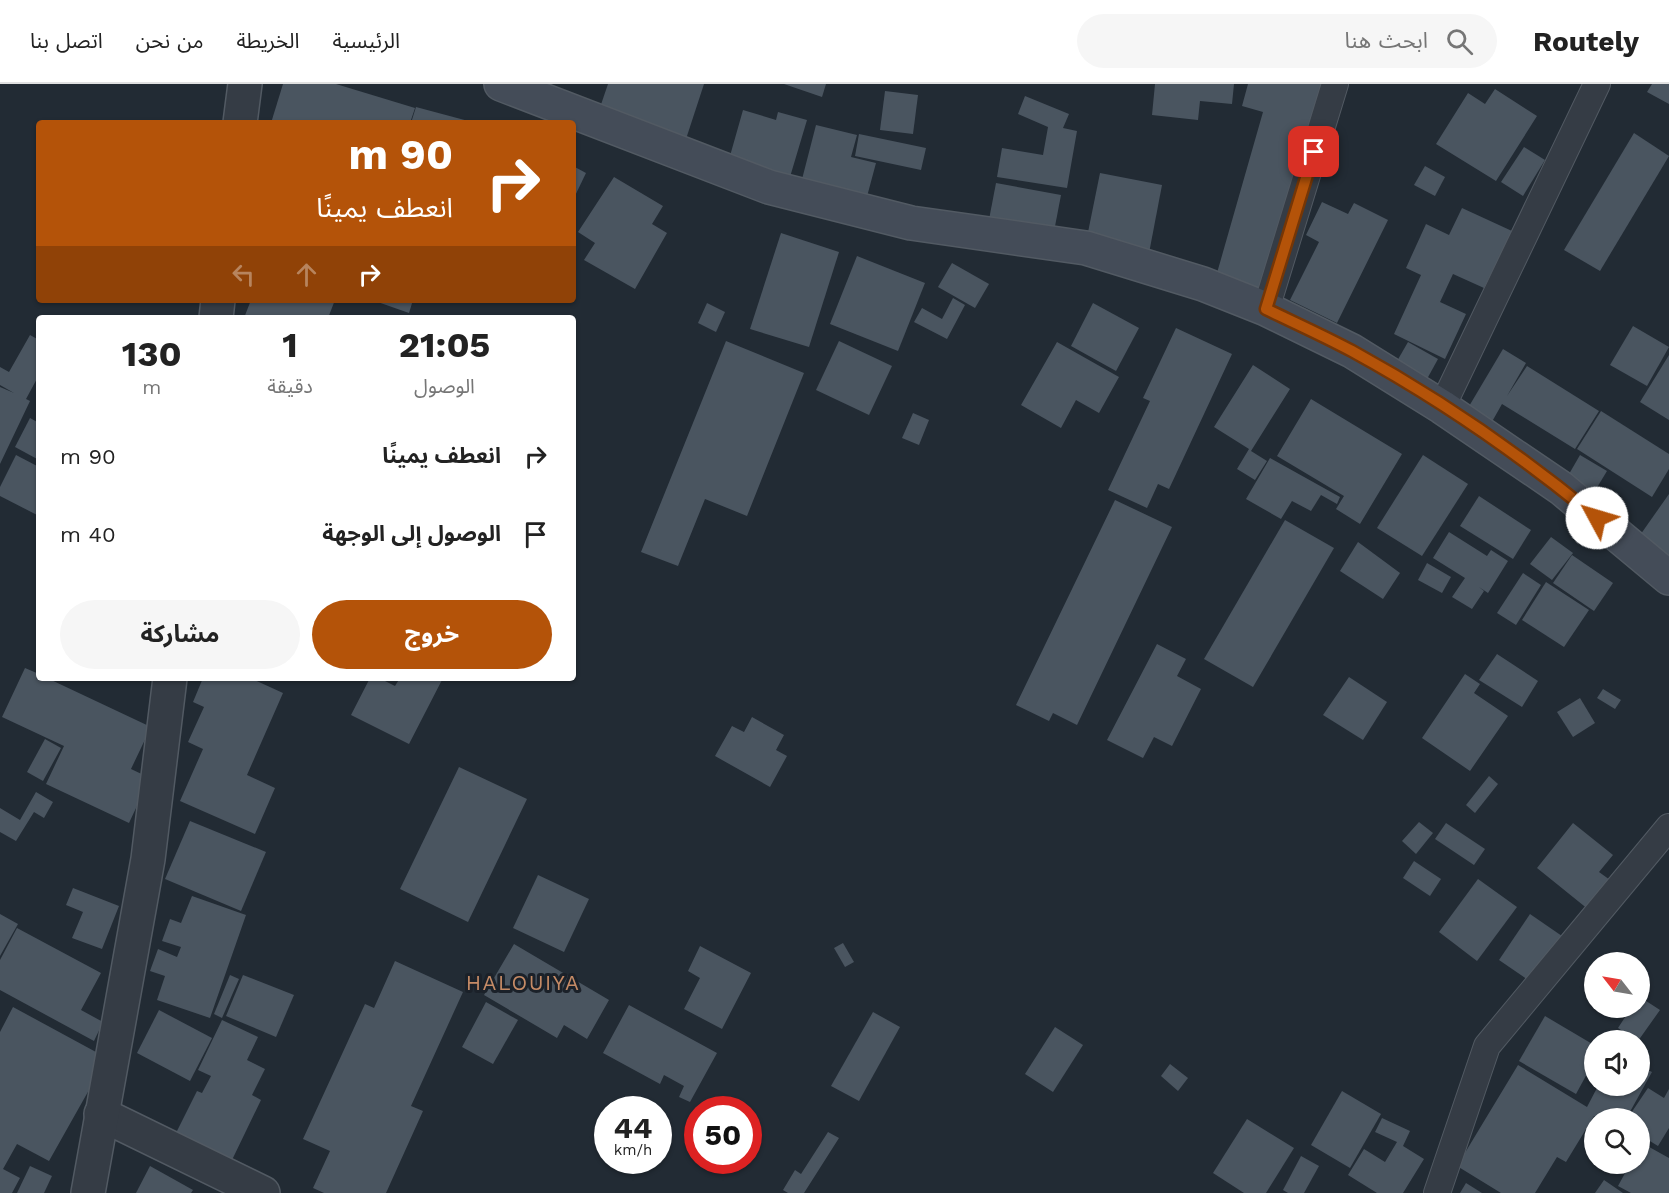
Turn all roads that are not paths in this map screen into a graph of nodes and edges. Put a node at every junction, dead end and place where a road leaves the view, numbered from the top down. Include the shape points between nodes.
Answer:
1 (245, 84) edge
2 (501, 84) edge
3 (1335, 84) edge
4 (1597, 84) edge
5 (240, 120) edge
6 (1266, 309) junction
7 (1442, 406) junction
8 (1669, 578) edge
9 (171, 681) edge
10 (1669, 827) edge
11 (101, 1114) junction
12 (88, 1193) edge
13 (263, 1193) edge
14 (1437, 1193) edge

1 - 5 street
2 - 6 main road via 769,187 911,223 1086,248 1203,284
3 - 6 street
4 - 7 street
6 - 7 main road via 1352,351
7 - 8 main road via 1561,488
9 - 11 street via 148,859
10 - 14 street via 1487,1046
11 - 12 street
11 - 13 street

